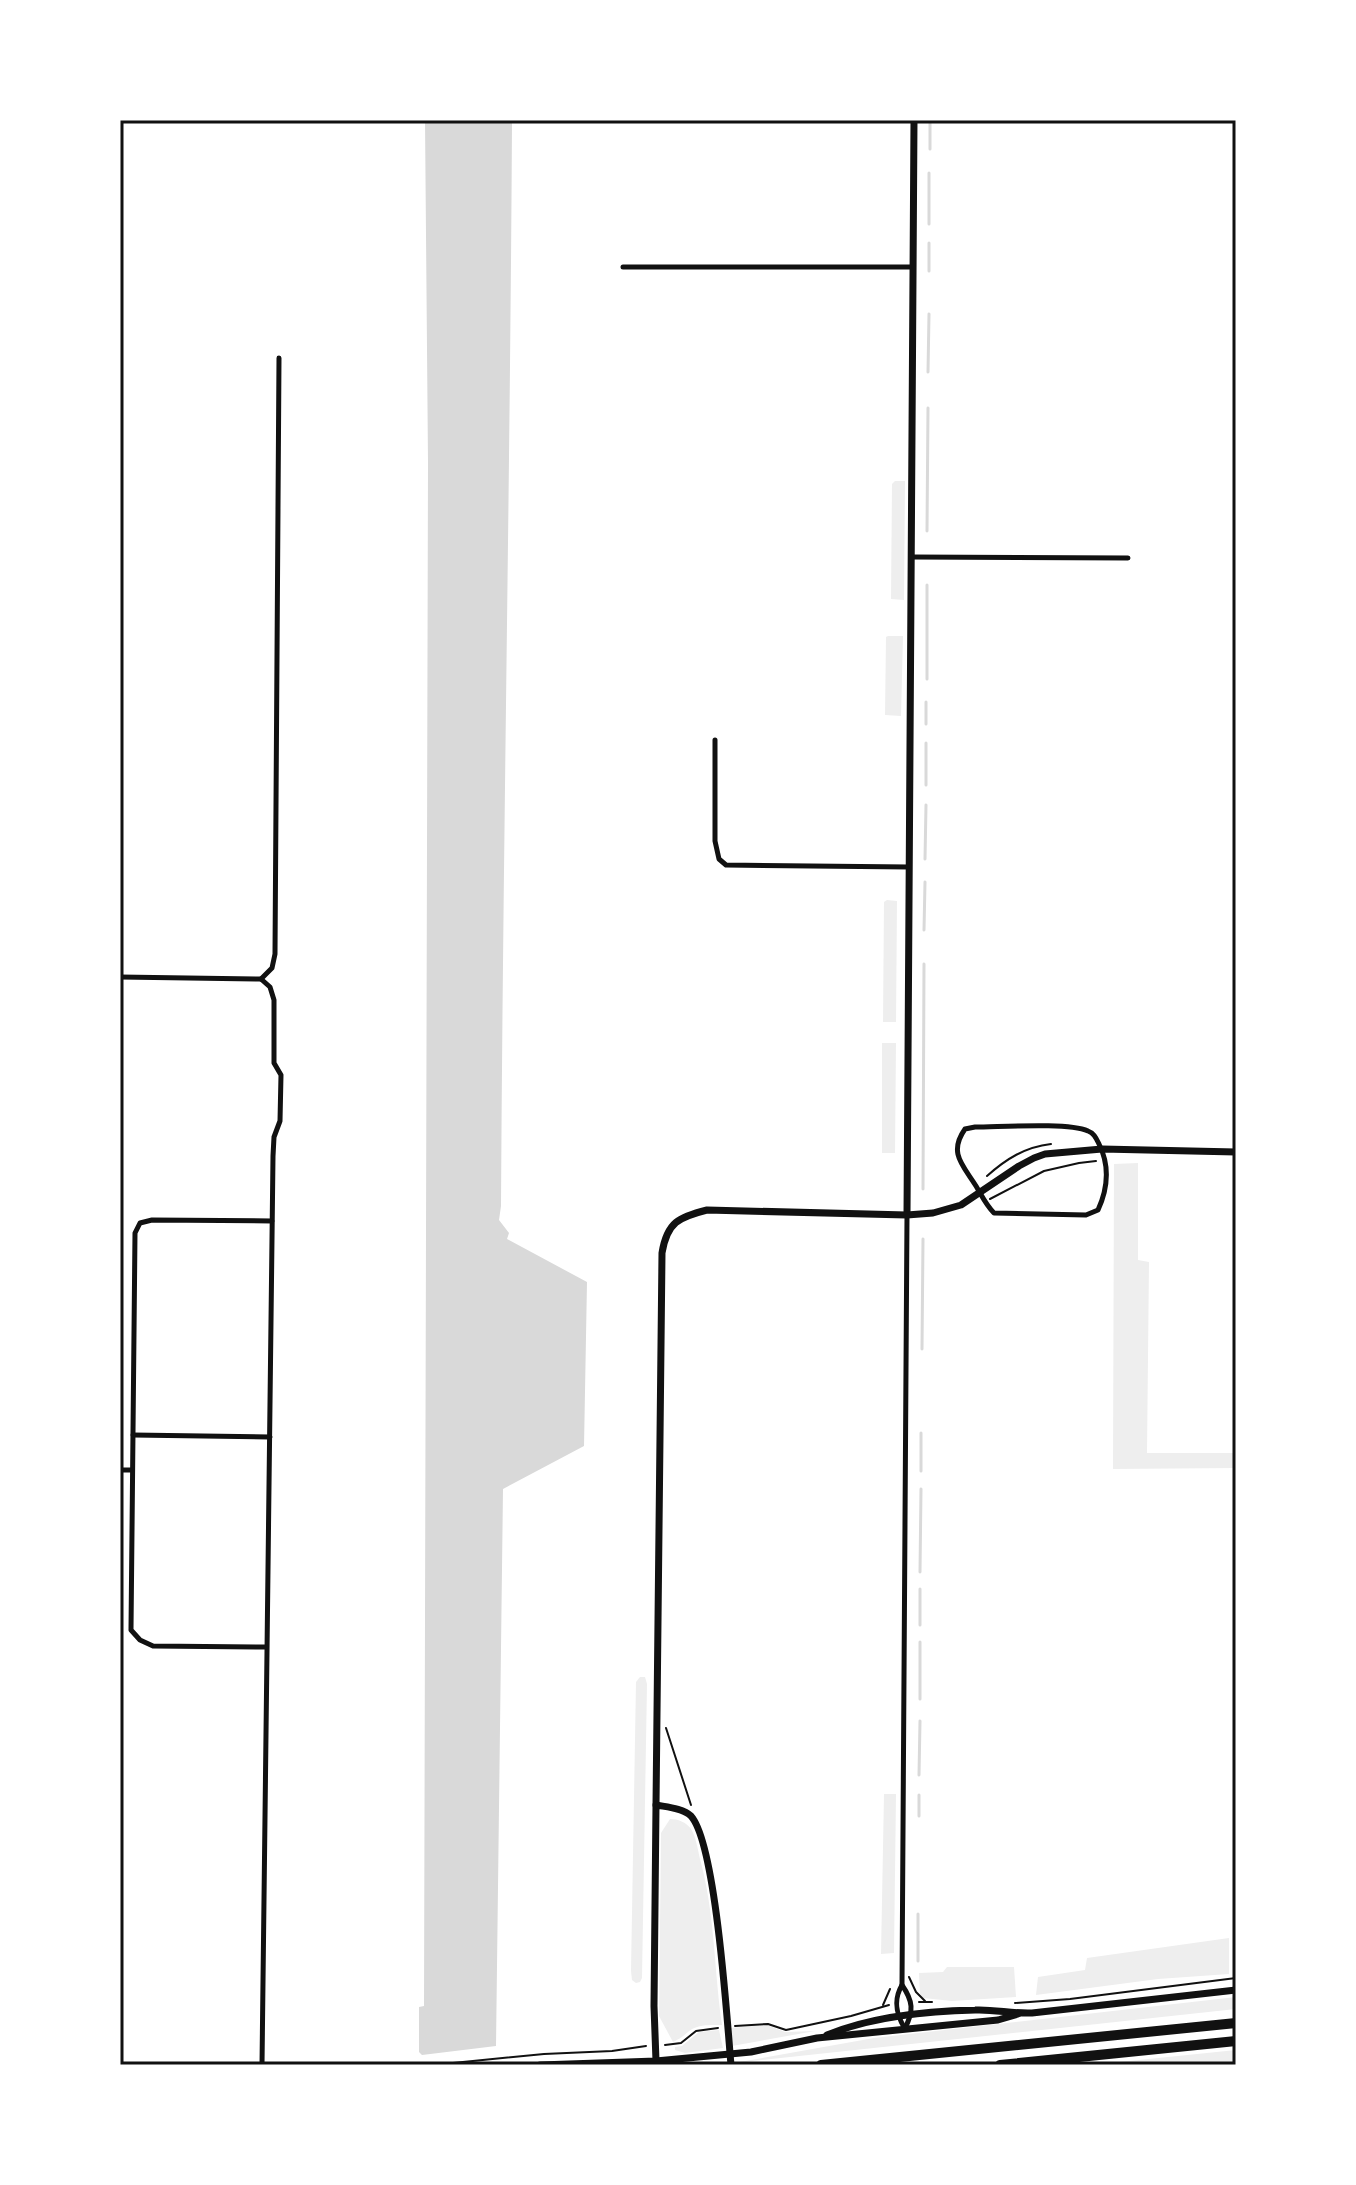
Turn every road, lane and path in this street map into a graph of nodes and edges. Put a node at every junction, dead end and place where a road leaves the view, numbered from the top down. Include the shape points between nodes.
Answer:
1 (914, 120) edge
2 (623, 267) dead end
3 (913, 267) junction
4 (279, 358) dead end
5 (912, 557) junction
6 (1128, 558) dead end
7 (715, 740) dead end
8 (909, 867) junction
9 (120, 977) edge
10 (261, 979) junction
11 (1102, 1149) junction
12 (1236, 1152) edge
13 (1107, 1160) junction
14 (982, 1198) junction
15 (907, 1215) junction
16 (272, 1221) junction
17 (133, 1435) junction
18 (270, 1437) junction
19 (120, 1470) edge
20 (132, 1470) junction
21 (266, 1647) junction
22 (656, 1716) junction
23 (656, 1805) junction
24 (690, 1814) junction
25 (903, 1969) junction
26 (902, 1985) junction
27 (1236, 1990) edge
28 (926, 2002) dead end
29 (1018, 2014) junction
30 (912, 2015) junction
31 (898, 2017) junction
32 (1236, 2023) edge
33 (719, 2028) dead end
34 (905, 2029) junction
35 (817, 2038) junction
36 (1236, 2041) edge
37 (655, 2045) junction
38 (656, 2061) junction
39 (262, 2065) edge
40 (433, 2065) edge
41 (540, 2065) edge
42 (731, 2065) edge
43 (821, 2065) edge
44 (1000, 2065) edge

1 - 3 street
2 - 3 street
3 - 5 street
4 - 10 street via 275,954 272,968
5 - 6 street
5 - 8 street
7 - 8 street via 715,841 726,865
8 - 15 street
9 - 10 street
10 - 16 street via 274,1000 274,1063 281,1075
11 - 12 street
11 - 13 street
11 - 14 street via 1034,1158
11 - 14 street via 1084,1129 965,1129 958,1139 959,1160
13 - 14 path via 1044,1171
13 - 14 street via 1104,1196 1098,1210 1086,1215 994,1213
14 - 15 street
15 - 22 street via 707,1210 684,1216 664,1239
15 - 25 street
16 - 17 street via 140,1223 135,1233
16 - 18 street
17 - 18 street
17 - 20 street
18 - 21 street
19 - 20 street
20 - 21 street via 131,1630 153,1646
21 - 39 street
22 - 23 street
22 - 24 path via 664,1721 691,1802
23 - 24 street
23 - 37 street
24 - 42 street via 705,1851 714,1896
25 - 26 street
25 - 28 path
26 - 30 street
26 - 31 street
27 - 29 street
29 - 30 street via 974,2010
29 - 34 street
30 - 31 street
30 - 34 street
31 - 34 street
31 - 35 street via 865,2021
32 - 43 highway
33 - 37 path via 696,2031 681,2043
34 - 35 street
35 - 38 street via 751,2052
36 - 44 highway
37 - 38 street
37 - 40 path
38 - 41 street

